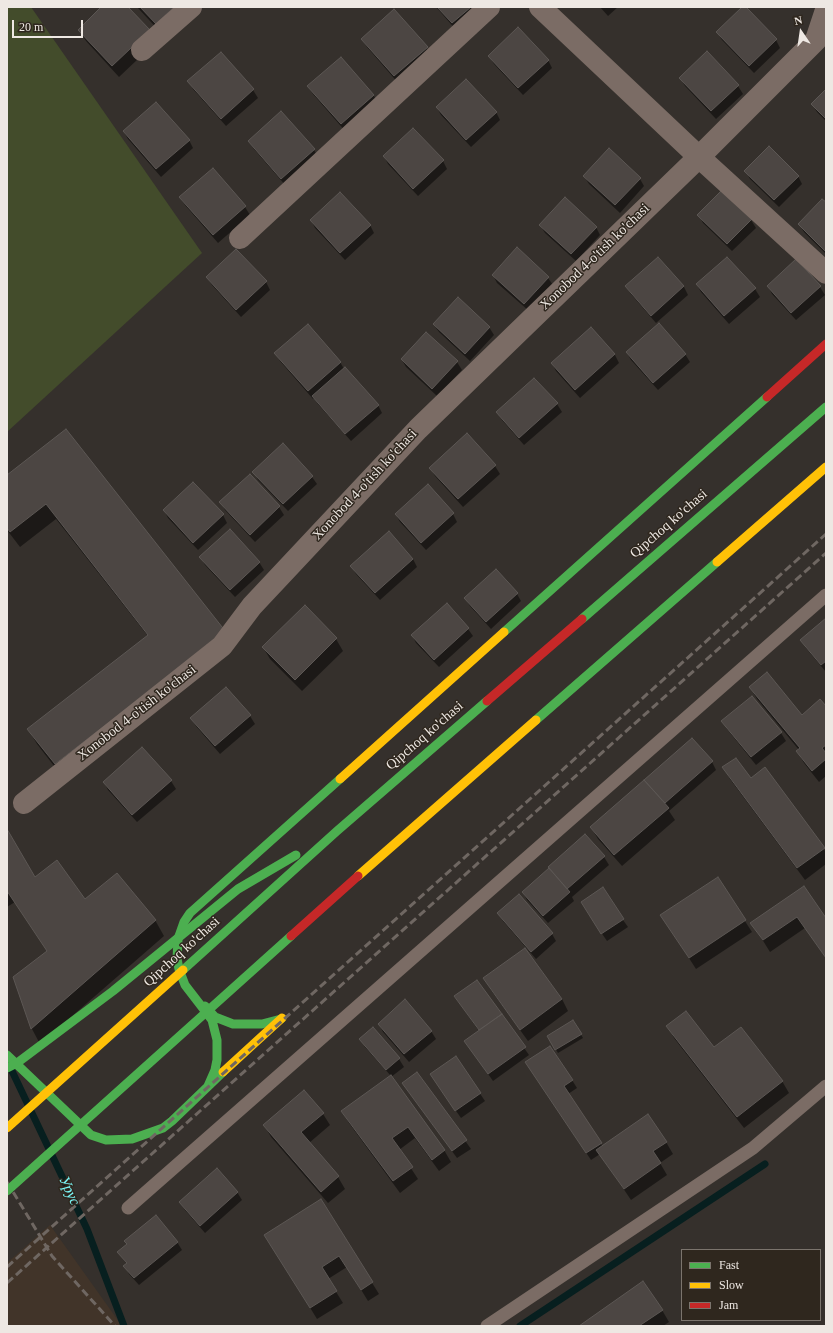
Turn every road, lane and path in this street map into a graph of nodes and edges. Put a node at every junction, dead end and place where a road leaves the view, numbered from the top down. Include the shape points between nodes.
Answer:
1 (191, 7) edge
2 (489, 7) edge
3 (540, 7) edge
4 (826, 10) edge
5 (142, 50) dead end
6 (699, 157) junction
7 (240, 238) dead end
8 (826, 273) edge
9 (826, 344) edge
10 (826, 407) edge
11 (826, 467) edge
12 (826, 594) edge
13 (24, 803) dead end
14 (337, 831) junction
15 (184, 985) junction
16 (7, 1055) edge
17 (7, 1068) edge
18 (208, 1086) junction
19 (826, 1086) edge
20 (7, 1128) edge
21 (7, 1191) edge
22 (128, 1208) dead end
23 (487, 1326) edge

1 - 5 street
2 - 7 street
3 - 6 street
4 - 6 street, Xonobod 4-o'tish ko'chasi via 816,40
6 - 8 street
6 - 13 street, Xonobod 4-o'tish ko'chasi via 418,429 252,606 222,646
9 - 15 main road via 190,914 181,931 177,948
10 - 14 main road, Qipchoq ko'chasi, bridge
11 - 21 main road, bridge via 363,871
12 - 22 lane
14 - 17 main road, bridge via 238,889 113,991
14 - 20 main road, Qipchoq ko'chasi, bridge
15 - 18 main road via 212,1020 215,1030 217,1060
15 - 18 main road via 215,1017 224,1022 252,1025 282,1018
16 - 18 main road via 91,1135 106,1140 132,1139 163,1128
19 - 23 lane via 753,1148

